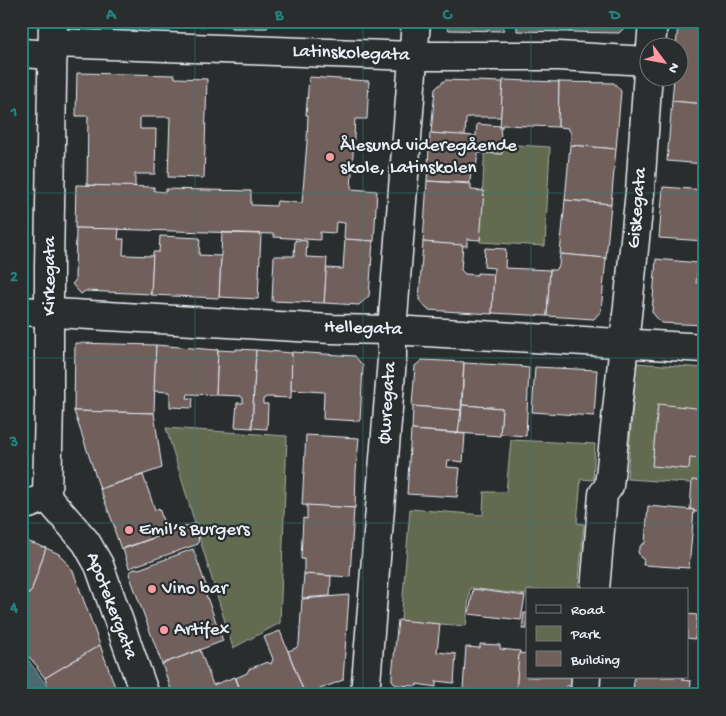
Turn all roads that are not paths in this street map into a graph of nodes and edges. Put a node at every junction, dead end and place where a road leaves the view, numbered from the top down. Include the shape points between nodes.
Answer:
1 (416, 21) edge
2 (653, 21) edge
3 (651, 38) edge
4 (53, 40) edge
5 (21, 53) edge
6 (413, 56) junction
7 (638, 60) edge
8 (647, 88) edge
9 (21, 311) edge
10 (50, 312) junction
11 (392, 330) junction
12 (624, 344) junction
13 (705, 348) edge
14 (47, 497) junction
15 (21, 504) edge
16 (595, 588) edge
17 (586, 678) edge
18 (371, 691) edge
19 (145, 695) edge
20 (585, 695) edge

1 - 6 street, Øwregata
2 - 3 street
4 - 5 street
4 - 6 street, Latinskolegata
4 - 10 street, Kirkegata
6 - 7 street, Latinskolegata via 558,56
6 - 11 street, Øwregata
8 - 12 street, Giskegata
9 - 10 street, Hellegata
10 - 11 street, Hellegata
10 - 14 street, Kirkegata
11 - 12 street, Hellegata
11 - 18 street, Øwregata
12 - 13 street, Hellegata
12 - 16 street, Giskegata via 609,486 603,494
14 - 15 street
14 - 19 street, Apotekergata via 86,542 100,565
17 - 20 street

